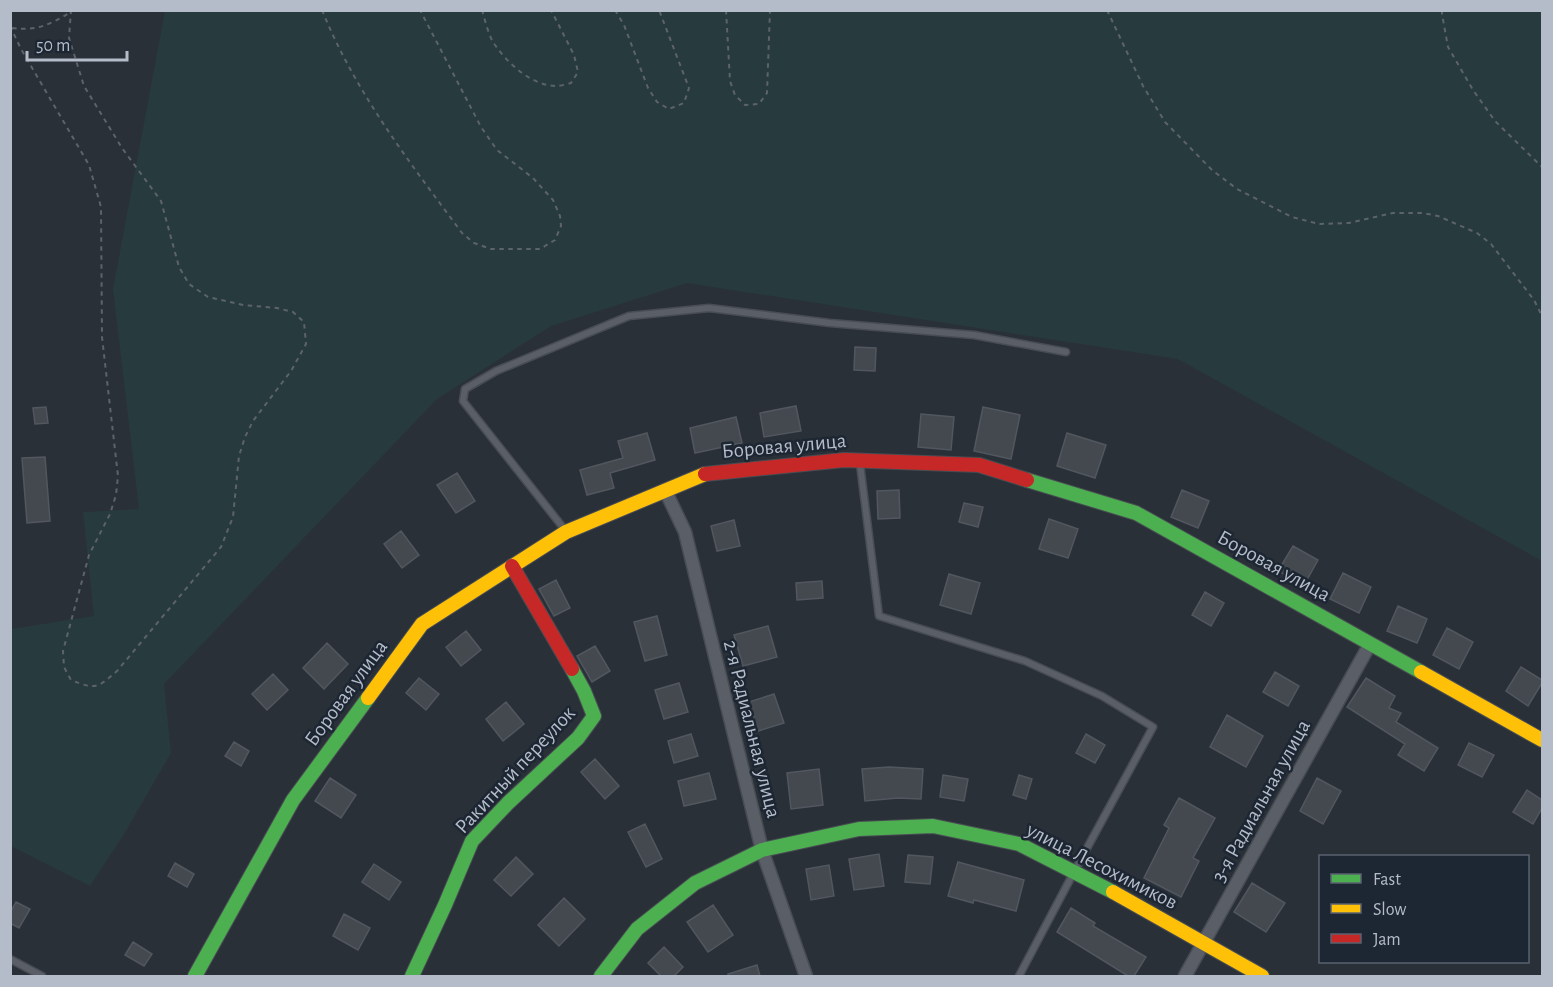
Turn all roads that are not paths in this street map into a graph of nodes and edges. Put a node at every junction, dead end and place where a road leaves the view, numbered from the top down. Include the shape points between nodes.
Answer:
1 (1066, 352) dead end
2 (860, 460) junction
3 (665, 490) junction
4 (566, 532) junction
5 (512, 566) junction
6 (1370, 644) junction
7 (1542, 740) edge
8 (762, 850) junction
9 (1074, 872) junction
10 (1204, 944) junction
11 (10, 959) edge
12 (42, 976) edge
13 (195, 976) edge
14 (412, 976) edge
15 (601, 976) edge
16 (806, 976) edge
17 (1019, 976) edge
18 (1185, 976) edge
19 (1262, 976) edge

1 - 4 lane via 974,335 709,308 629,316 496,371 465,389 463,401
2 - 3 street, Боровая улица via 702,474
2 - 6 street, Боровая улица via 980,465 1136,513
2 - 9 lane via 879,616 1025,661 1102,696 1152,727
3 - 4 street, Боровая улица
3 - 8 street, 2-я Радиальная улица via 685,532
4 - 5 street, Боровая улица
5 - 13 street, Боровая улица via 422,624 293,800
5 - 14 street, Ракитный переулок via 584,691 594,716 578,738 472,841
6 - 7 street, Боровая улица
6 - 10 street, 3-я Радиальная улица
8 - 9 street, улица Лесохимиков via 859,829 933,826 1019,844
8 - 15 street, улица Лесохимиков via 695,883 637,929
8 - 16 street, 2-я Радиальная улица
9 - 10 street, улица Лесохимиков
9 - 17 lane
10 - 18 street, 3-я Радиальная улица
10 - 19 street, улица Лесохимиков
11 - 12 lane

